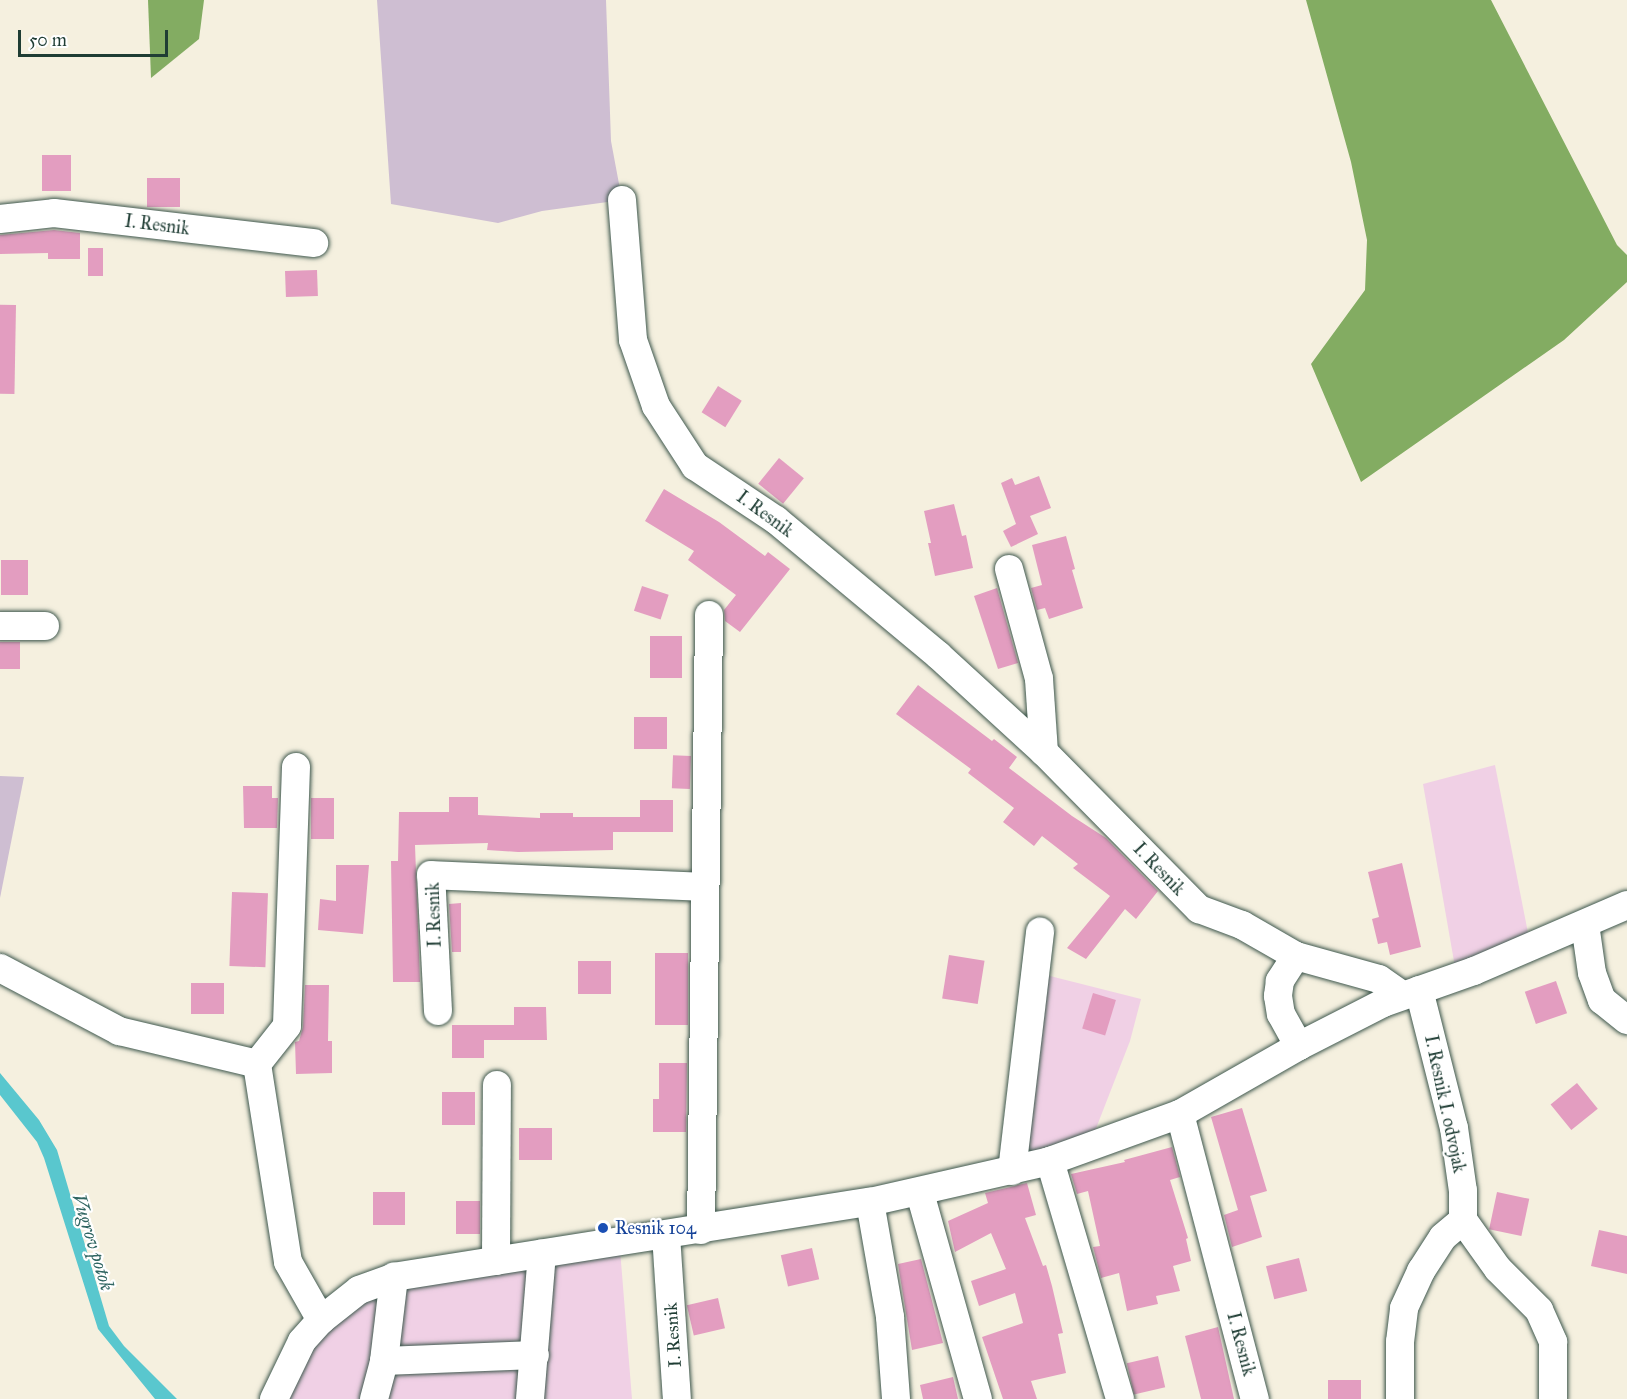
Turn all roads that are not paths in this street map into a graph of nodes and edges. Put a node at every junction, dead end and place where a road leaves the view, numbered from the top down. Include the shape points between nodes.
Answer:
1 (622, 200) dead end
2 (0, 219) edge
3 (314, 243) dead end
4 (1009, 568) dead end
5 (709, 615) dead end
6 (0, 626) edge
7 (45, 626) dead end
8 (1044, 752) junction
9 (296, 767) dead end
10 (704, 887) junction
11 (1627, 905) edge
12 (1585, 924) junction
13 (1040, 932) dead end
14 (1296, 956) junction
15 (0, 968) edge
16 (1410, 992) junction
17 (438, 1011) dead end
18 (1627, 1020) edge
19 (1299, 1046) junction
20 (257, 1064) junction
21 (497, 1085) dead end
22 (1180, 1114) junction
23 (1050, 1161) junction
24 (1012, 1171) junction
25 (920, 1192) junction
26 (870, 1202) junction
27 (1463, 1220) junction
28 (701, 1230) junction
29 (666, 1235) junction
30 (542, 1253) junction
31 (496, 1261) junction
32 (394, 1277) junction
33 (321, 1320) junction
34 (535, 1355) junction
35 (384, 1361) junction
36 (274, 1399) edge
37 (374, 1399) edge
38 (530, 1399) edge
39 (677, 1399) edge
40 (896, 1399) edge
41 (978, 1399) edge
42 (1120, 1399) edge
43 (1256, 1399) edge
44 (1400, 1399) edge
45 (1553, 1399) edge

1 - 8 street, I. Resnik via 633,340 656,406 695,466 776,520 938,655
2 - 3 street, I. Resnik via 54,213
4 - 8 street via 1039,680
5 - 10 street
6 - 7 street
8 - 14 street, I. Resnik via 1198,909 1242,925
9 - 20 street via 287,1026
10 - 17 street, I. Resnik via 431,875
10 - 28 street
11 - 12 street
12 - 16 street via 1474,971
12 - 18 street via 1592,973 1602,1000
13 - 24 street
14 - 16 street, I. Resnik via 1370,976
14 - 19 street via 1280,981 1278,996 1281,1014
15 - 20 street via 119,1031
16 - 19 street
16 - 27 street, I. Resnik I. odvojak via 1454,1128
19 - 22 street
20 - 33 street via 288,1262
21 - 31 street
22 - 23 street
22 - 43 street, I. Resnik
23 - 24 street
23 - 42 street
24 - 25 street
25 - 26 street
25 - 41 street
26 - 28 street
26 - 40 street via 890,1317
27 - 44 street via 1443,1237 1421,1270 1404,1308
27 - 45 street via 1498,1269 1539,1310 1553,1342
28 - 29 street
29 - 30 street
29 - 39 street, I. Resnik
30 - 31 street
30 - 34 street
31 - 32 street
32 - 33 street via 359,1290
32 - 35 street
33 - 36 street via 302,1341
34 - 35 street
34 - 38 street
35 - 37 street

